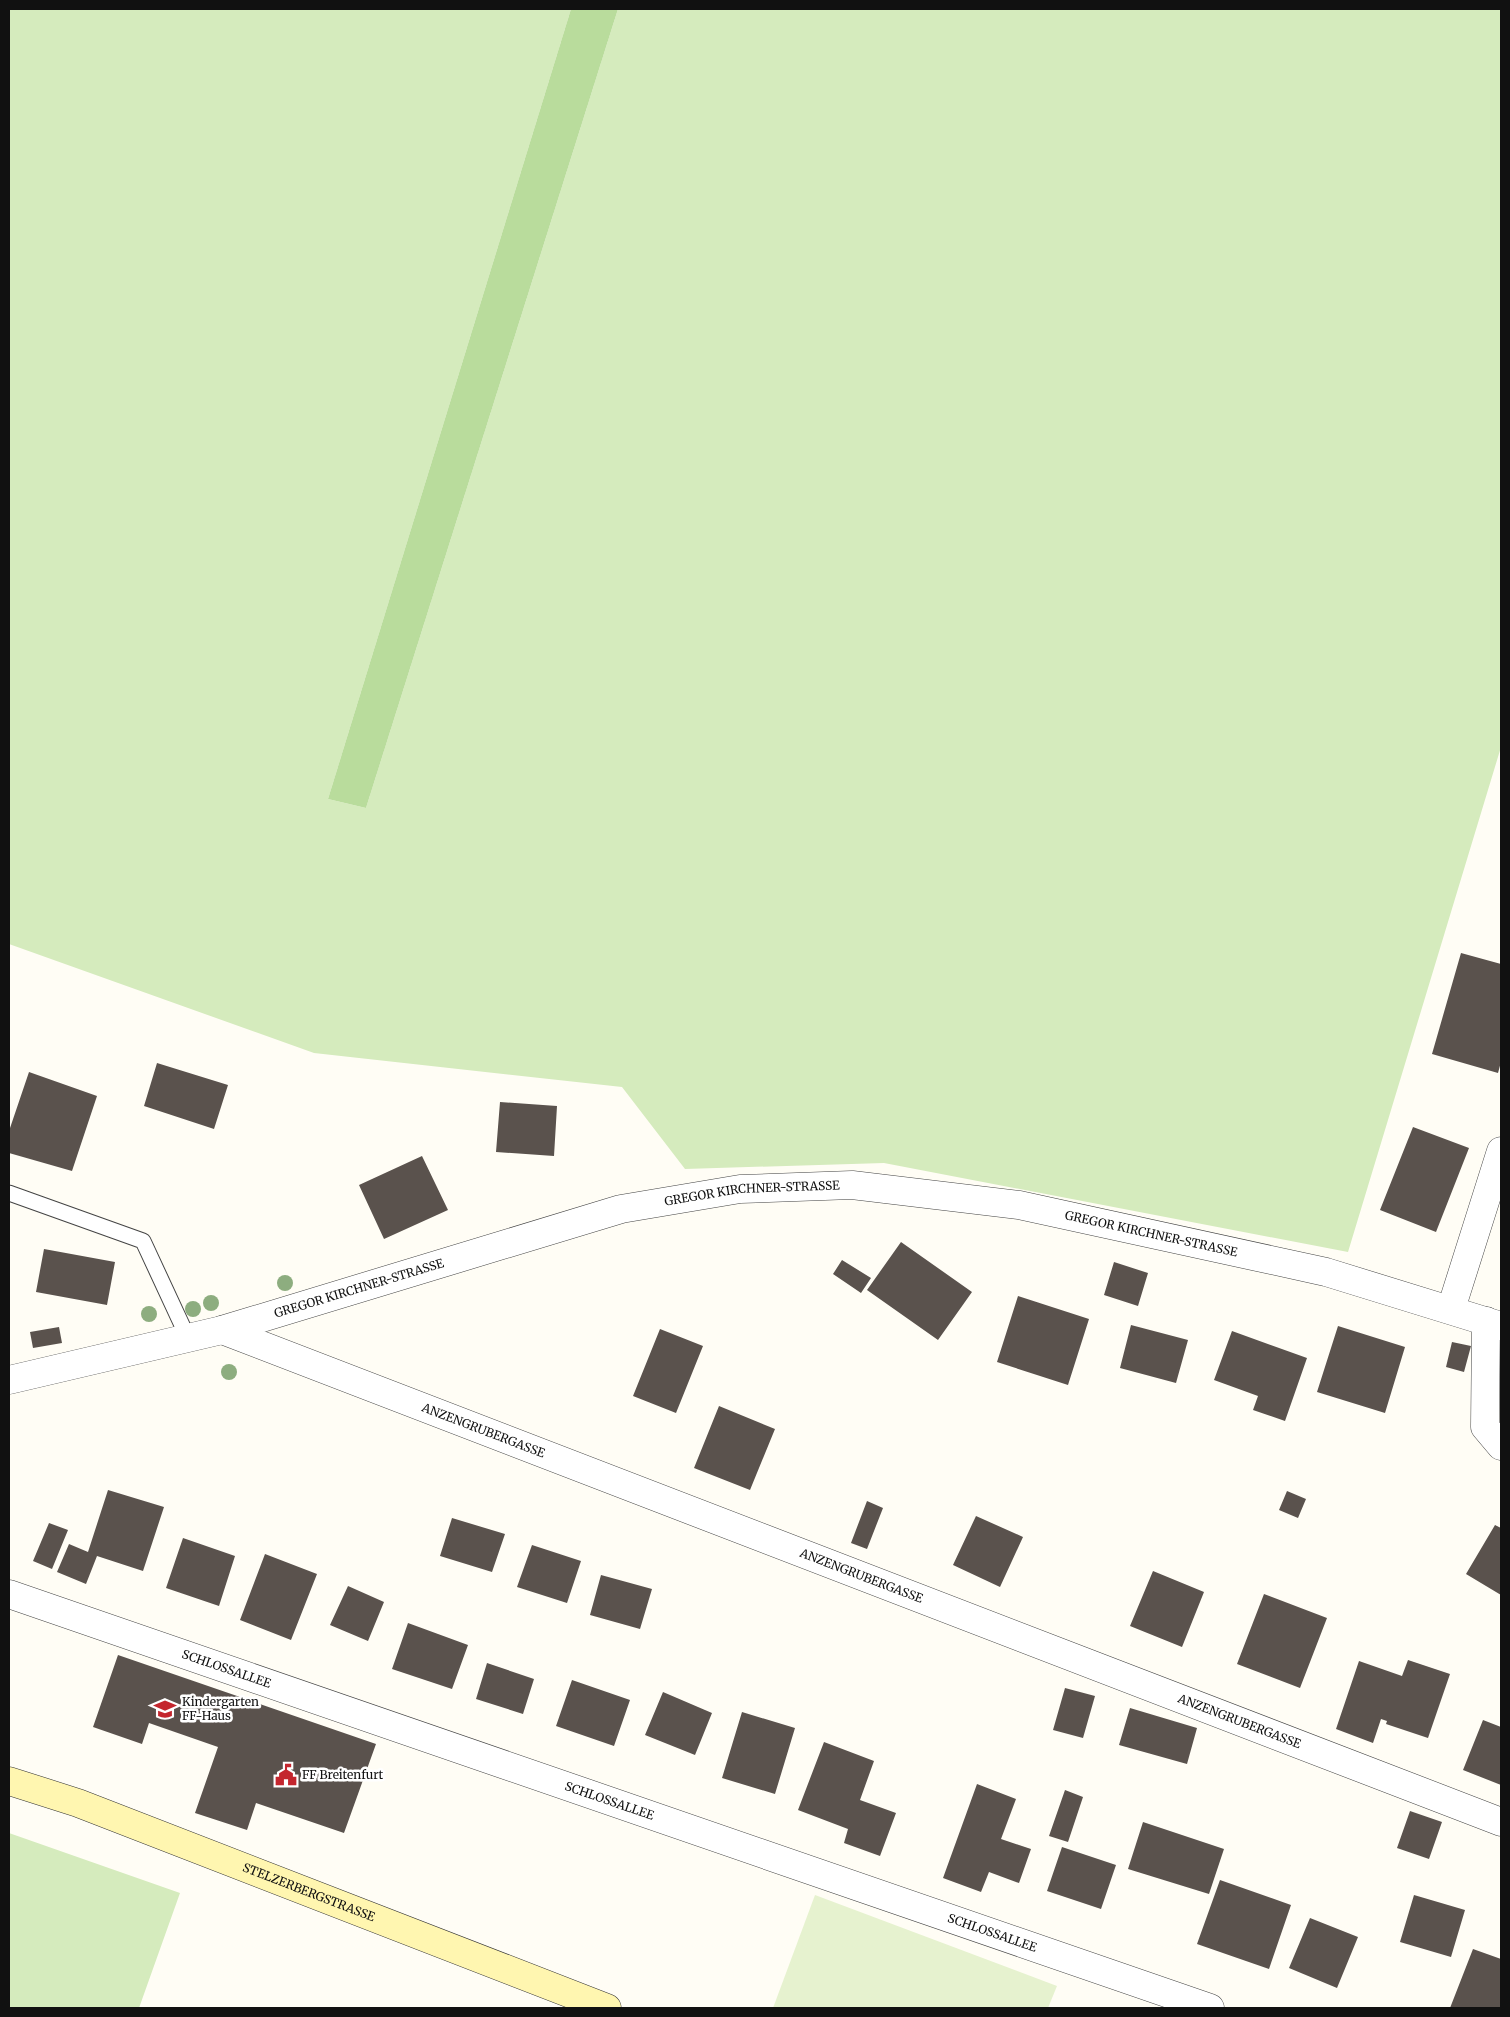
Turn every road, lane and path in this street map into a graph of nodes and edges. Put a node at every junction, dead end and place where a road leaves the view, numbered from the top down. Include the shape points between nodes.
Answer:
1 (1501, 1151) edge
2 (9, 1193) edge
3 (1451, 1309) junction
4 (1494, 1324) edge
5 (222, 1330) junction
6 (188, 1338) junction
7 (9, 1380) edge
8 (1501, 1446) edge
9 (9, 1594) edge
10 (9, 1781) edge
11 (1501, 1822) edge
12 (607, 2008) edge
13 (1210, 2008) edge

1 - 3 street
2 - 6 lane via 143,1241
3 - 4 street, GREGOR KIRCHNER-STRASSE
3 - 5 street, GREGOR KIRCHNER-STRASSE via 1326,1272 1019,1205 852,1185 740,1188 621,1209
4 - 8 street via 1485,1427
5 - 6 street, GREGOR KIRCHNER-STRASSE
5 - 11 street, ANZENGRUBERGASSE
6 - 7 street, GREGOR KIRCHNER-STRASSE
9 - 13 street, SCHLOSSALLEE
10 - 12 main road, STELZERBERGSTRASSE via 78,1802

